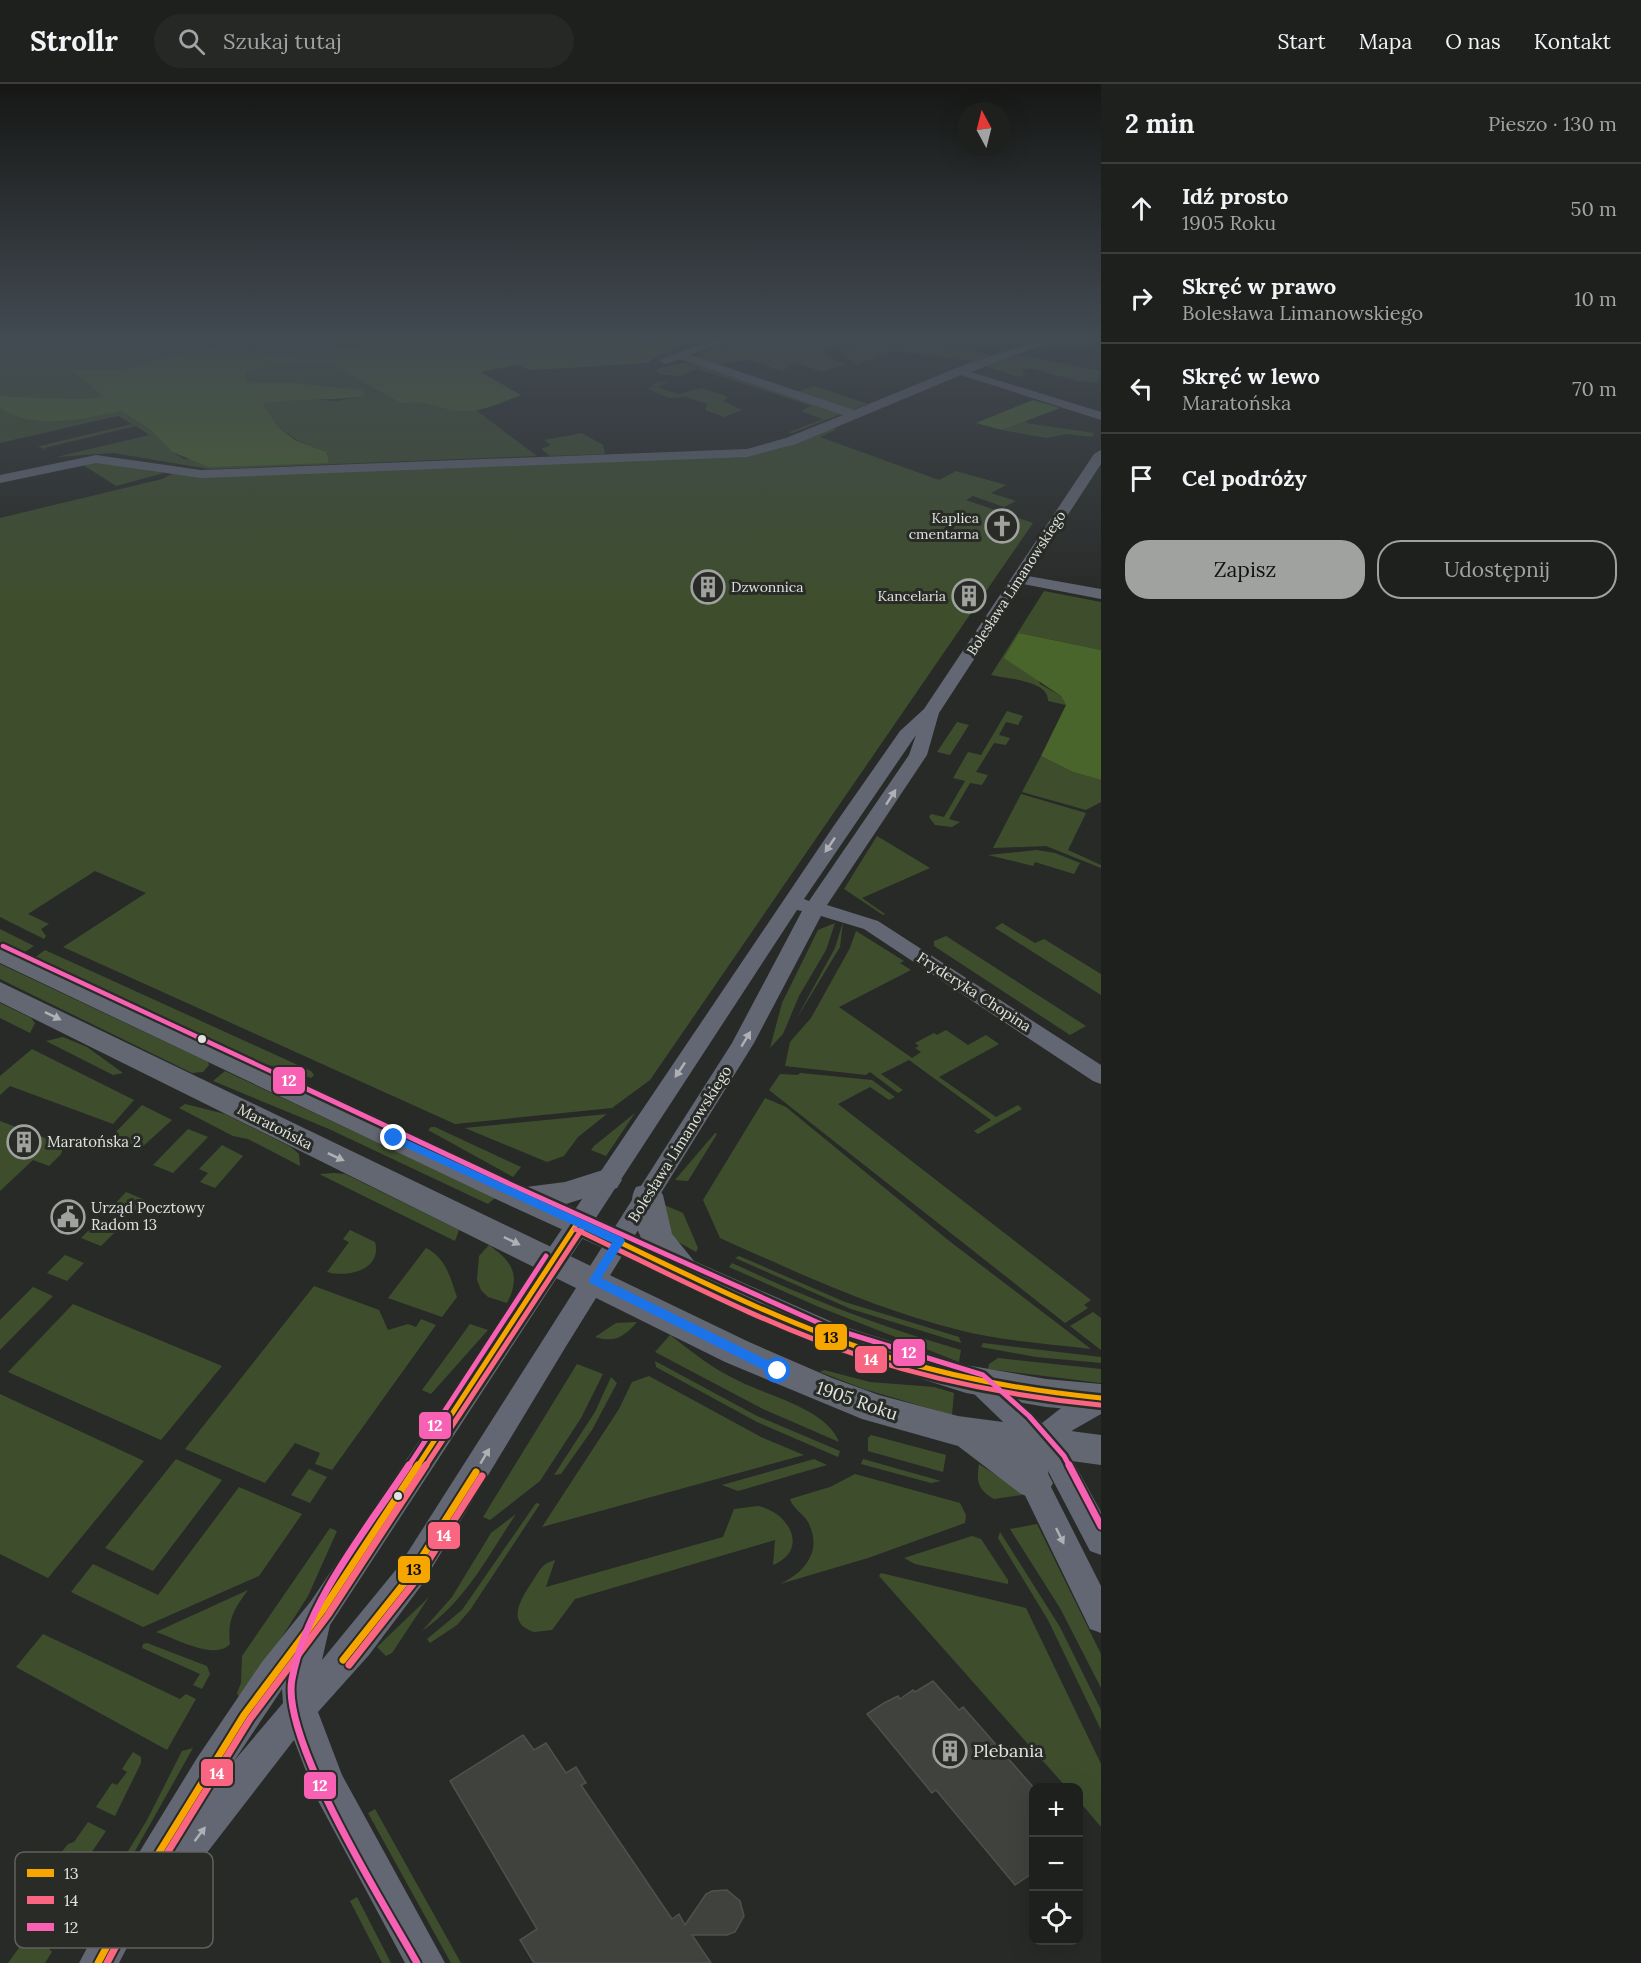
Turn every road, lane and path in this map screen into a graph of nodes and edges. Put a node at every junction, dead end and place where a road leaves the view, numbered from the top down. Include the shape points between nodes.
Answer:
1 (829, 426) edge
2 (1101, 454) edge
3 (0, 479) edge
4 (1018, 579) junction
5 (1101, 594) edge
6 (930, 713) junction
7 (811, 900) junction
8 (0, 953) edge
9 (0, 991) edge
10 (215, 1055) junction
11 (1101, 1076) edge
12 (187, 1083) junction
13 (606, 1180) junction
14 (647, 1195) junction
15 (523, 1198) junction
16 (578, 1222) junction
17 (619, 1241) junction
18 (552, 1260) junction
19 (686, 1271) junction
20 (594, 1280) junction
21 (980, 1382) junction
22 (1101, 1400) edge
23 (958, 1431) junction
24 (1043, 1444) junction
25 (1101, 1450) edge
26 (1034, 1483) junction
27 (1101, 1542) edge
28 (322, 1611) junction
29 (1101, 1619) edge
30 (300, 1708) junction
31 (159, 1852) edge
32 (186, 1852) edge
33 (426, 1963) edge

1 - 3 street via 779,446 733,454 204,474 96,459
2 - 4 street, Bolesława Limanowskiego
4 - 5 street
4 - 6 street, Bolesława Limanowskiego
6 -> 7 street, Bolesława Limanowskiego via 906,735
7 -> 6 street, Bolesława Limanowskiego via 918,755
7 - 11 street, Fryderyka Chopina via 877,928
7 -> 13 street, Bolesława Limanowskiego
14 -> 7 street, Bolesława Limanowskiego via 748,1035
8 - 10 main road
9 -> 12 main road, Maratońska
10 - 12 main road via 217,1064 212,1073
10 - 15 main road
12 -> 18 main road, Maratońska
13 - 15 main road via 567,1194
13 - 16 street, Bolesława Limanowskiego
14 - 17 street, Bolesława Limanowskiego
14 - 19 main road via 648,1213 658,1242
15 - 16 main road
16 - 17 main road
16 - 18 street, Bolesława Limanowskiego
17 - 19 main road
17 - 20 street, Bolesława Limanowskiego
18 - 20 main road, 1905 Roku
18 - 28 street, Bolesława Limanowskiego
19 - 21 main road via 827,1335
20 - 23 main road, 1905 Roku via 737,1352 819,1388 875,1409
30 -> 20 street, Bolesława Limanowskiego via 410,1576
21 - 22 main road
21 - 24 street
22 - 24 street via 1074,1412
23 - 24 main road, 1905 Roku
23 - 26 main road via 1005,1459
24 - 25 main road, 1905 Roku
24 - 26 street via 1032,1463
24 - 27 street via 1058,1461
26 -> 29 street
28 - 30 street, Bolesława Limanowskiego via 298,1683
28 - 31 street, Bolesława Limanowskiego via 244,1715
32 -> 30 street, Bolesława Limanowskiego
30 - 33 street via 328,1785

